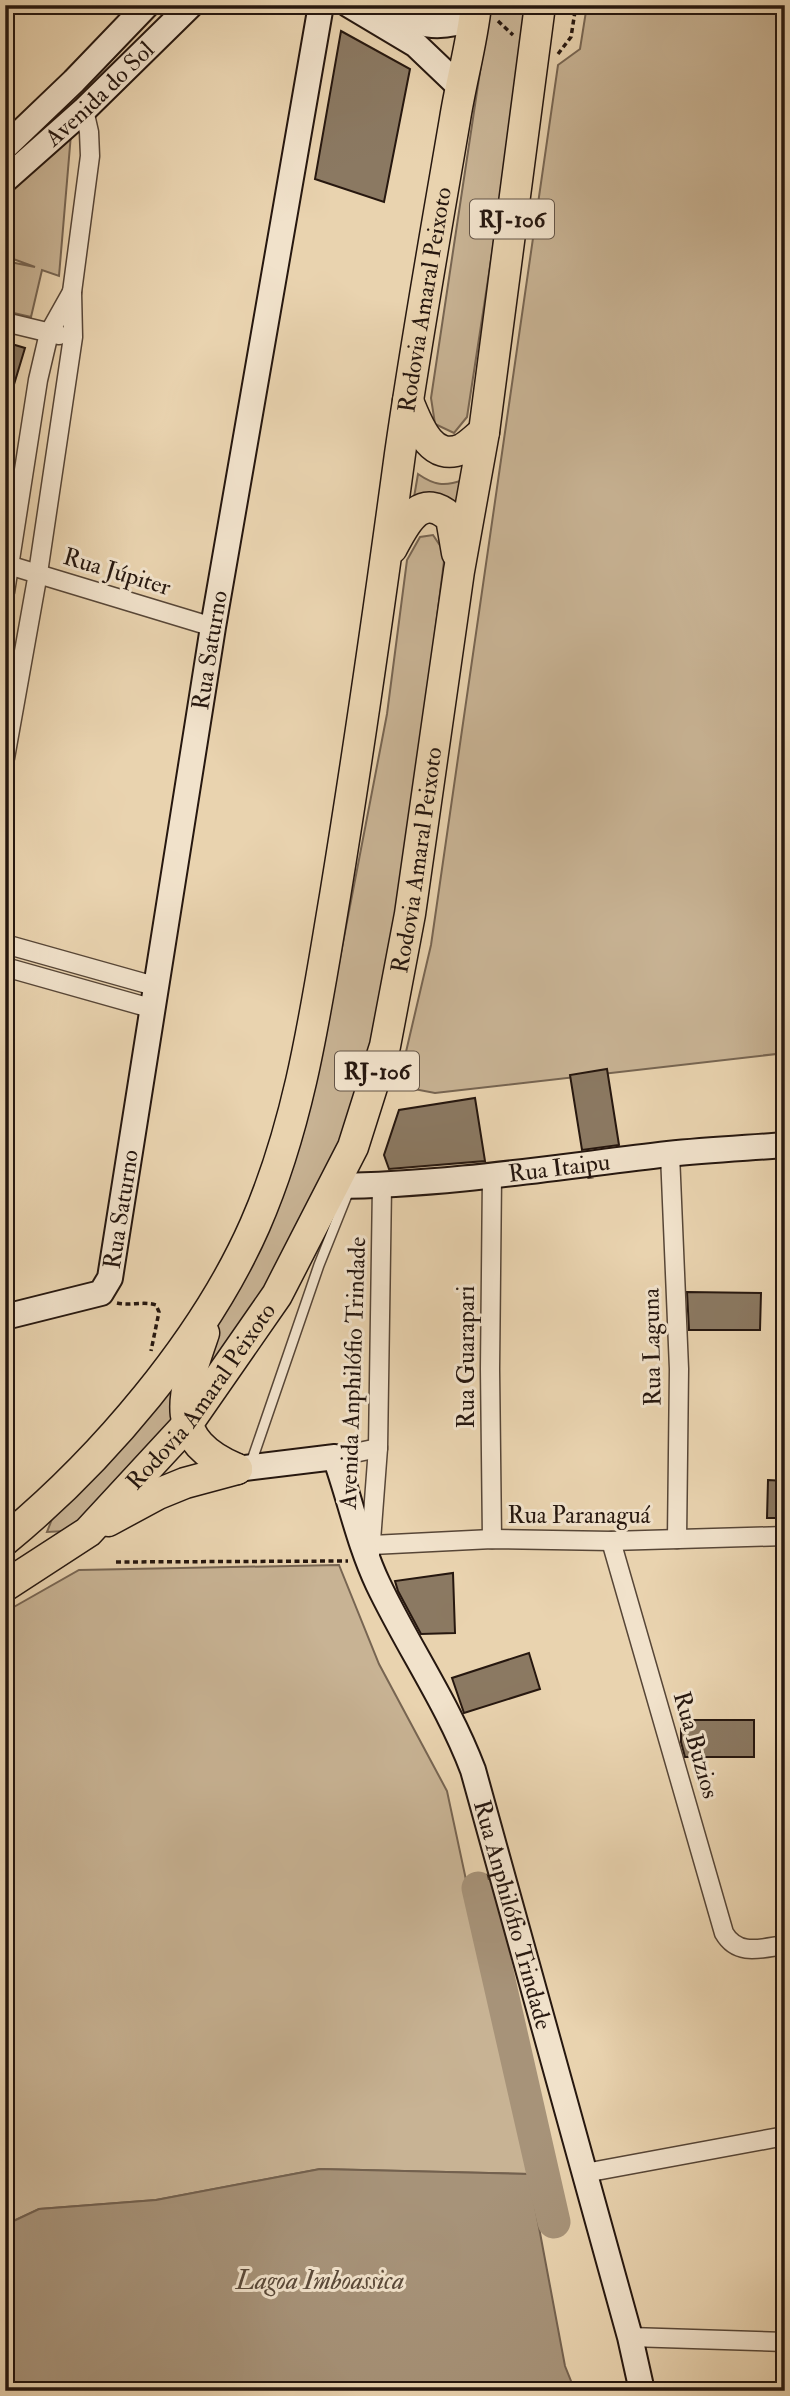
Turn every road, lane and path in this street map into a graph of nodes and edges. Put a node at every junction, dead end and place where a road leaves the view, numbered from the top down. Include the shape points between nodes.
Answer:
1 (191, 5) edge
2 (321, 5) edge
3 (349, 5) edge
4 (382, 5) edge
5 (540, 5) edge
6 (576, 5) edge
7 (143, 7) edge
8 (480, 12) edge
9 (544, 56) junction
10 (460, 87) junction
11 (84, 110) junction
12 (5, 147) edge
13 (9, 171) edge
14 (72, 292) junction
15 (5, 322) edge
16 (49, 333) junction
17 (73, 337) junction
18 (408, 401) junction
19 (484, 432) junction
20 (386, 557) junction
21 (7, 565) edge
22 (459, 571) junction
23 (37, 573) junction
24 (5, 592) edge
25 (214, 627) junction
26 (5, 758) edge
27 (5, 944) edge
28 (5, 967) edge
29 (156, 998) junction
30 (785, 1145) edge
31 (670, 1154) junction
32 (492, 1176) junction
33 (342, 1186) junction
34 (382, 1186) junction
35 (219, 1293) junction
36 (108, 1298) junction
37 (5, 1317) edge
38 (151, 1354) dead end
39 (186, 1426) junction
40 (378, 1448) junction
41 (335, 1457) junction
42 (243, 1469) junction
43 (88, 1532) junction
44 (785, 1536) edge
45 (492, 1539) junction
46 (677, 1539) junction
47 (5, 1540) edge
48 (611, 1541) junction
49 (365, 1556) junction
50 (116, 1562) dead end
51 (5, 1586) edge
52 (785, 1945) edge
53 (785, 2136) edge
54 (585, 2173) junction
55 (630, 2337) junction
56 (785, 2342) edge
57 (642, 2391) edge

1 - 11 street, Avenida do Sol
2 - 25 street, Rua Saturno
3 - 10 street via 416,45
4 - 8 street via 423,25 450,26
5 - 9 highway, Rodovia Amaral Peixoto / RJ-106
6 - 9 path via 571,37
7 - 12 street, Avenida do Sol
8 - 9 path
8 - 10 highway, Rodovia Amaral Peixoto / RJ-106
9 - 19 highway, Rodovia Amaral Peixoto / RJ-106
10 - 18 highway, Rodovia Amaral Peixoto / RJ-106
11 - 13 street, Avenida do Sol
11 - 14 street via 90,156
14 - 16 street
14 - 17 street
15 - 16 street
16 - 17 street
16 - 21 street
17 - 23 street
18 - 19 highway via 428,443 436,447 463,449
18 - 20 highway, Rodovia Amaral Peixoto / RJ-106
19 - 22 highway, Rodovia Amaral Peixoto / RJ-106
20 - 22 highway via 407,520 432,508 451,518
20 - 35 highway, Rodovia Amaral Peixoto / RJ-106 via 357,764 301,1089 280,1165 254,1228
21 - 23 street, Rua Júpiter
21 - 24 street
22 - 33 highway, Rodovia Amaral Peixoto / RJ-106 via 410,914 384,1046
23 - 25 street, Rua Júpiter
23 - 26 street
25 - 29 street, Rua Saturno
27 - 29 street
28 - 29 street
29 - 36 street, Rua Saturno
30 - 31 street, Rua Itaipu
31 - 32 street, Rua Itaipu
31 - 46 street, Rua Laguna via 679,1369
32 - 34 street, Rua Itaipu
32 - 45 street, Rua Guarapari
33 - 34 street, Rua Itaipu
33 - 39 highway, Rodovia Amaral Peixoto / RJ-106 via 277,1295
33 - 42 lane via 319,1265
34 - 40 street, Avenida Anphilófio Trindade
35 - 39 highway via 186,1394
35 - 47 highway, Rodovia Amaral Peixoto / RJ-106 via 175,1359 95,1457
36 - 37 street
36 - 38 path via 130,1306 156,1305 159,1312
39 - 42 highway via 206,1452
39 - 43 highway, Rodovia Amaral Peixoto / RJ-106
40 - 41 street
40 - 49 street, Avenida Anphilófio Trindade
41 - 42 street
41 - 49 street, Rua Anphilófio Trindade
42 - 43 highway via 185,1483
43 - 51 highway, Rodovia Amaral Peixoto / RJ-106
44 - 46 street, Rua Paranaguá
45 - 48 street, Rua Paranaguá
45 - 49 street, Rua Paranaguá
46 - 48 street, Rua Paranaguá
48 - 52 street, Rua Buzios via 724,1933 734,1946 748,1950
49 - 50 path
49 - 54 street, Rua Anphilófio Trindade via 461,1738 473,1770
53 - 54 street
54 - 55 street, Rua Anphilófio Trindade
55 - 56 street
55 - 57 street, Rua Anphilófio Trindade

